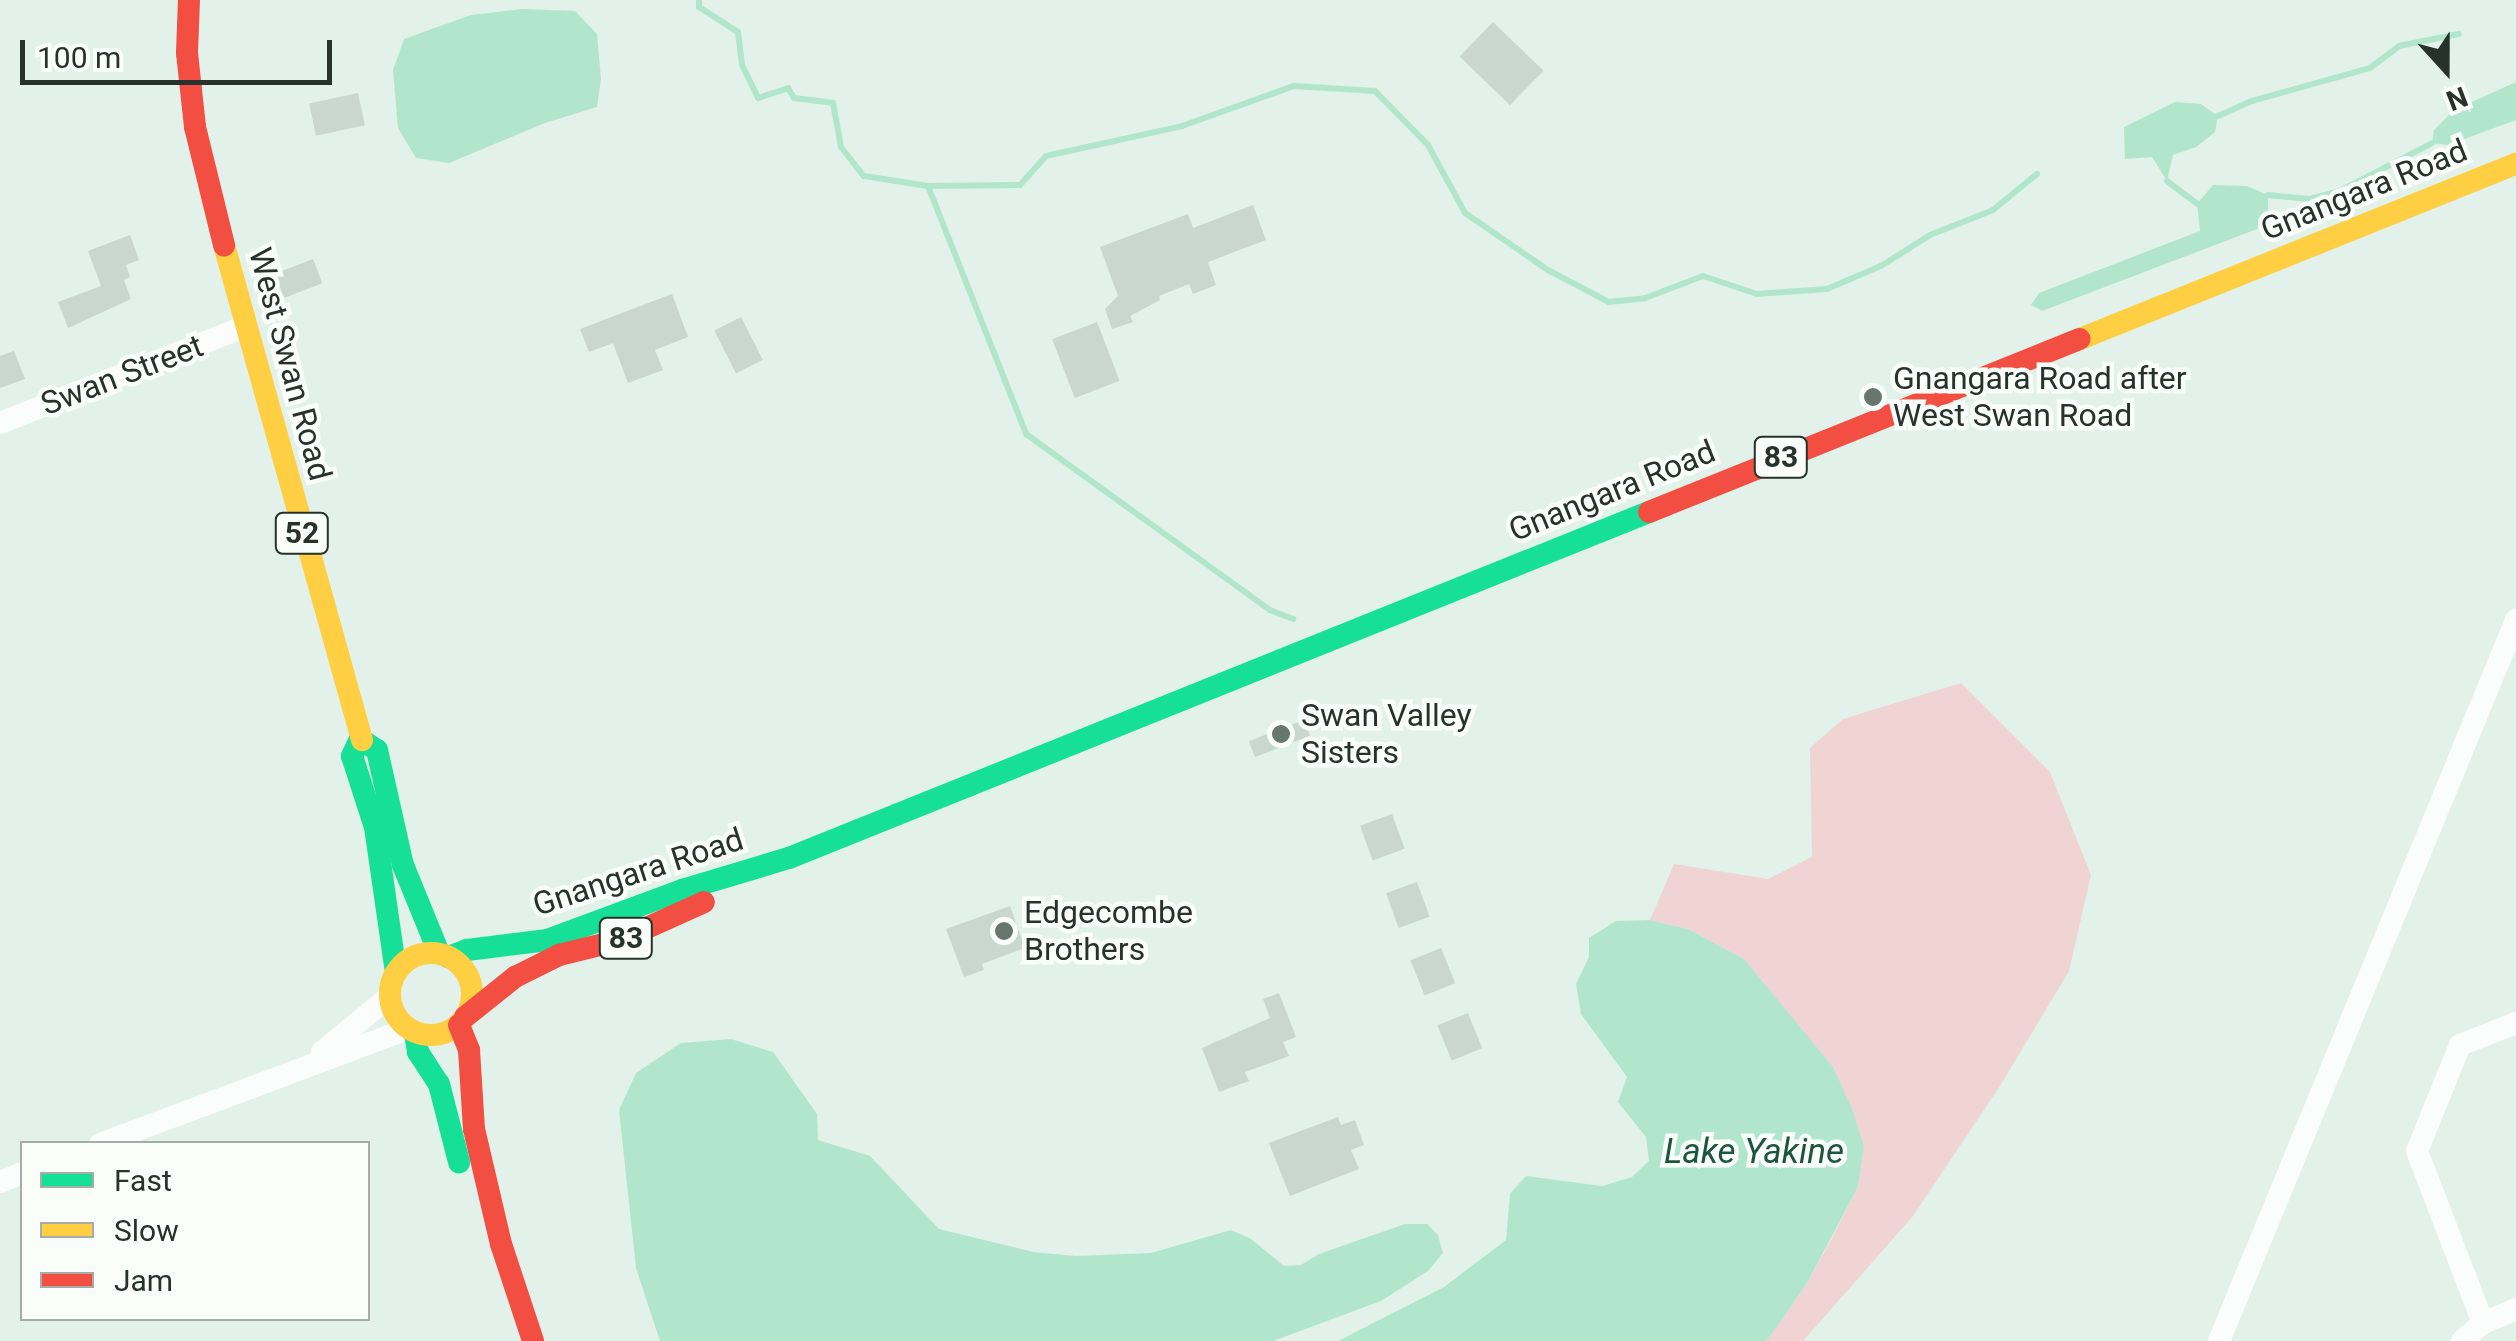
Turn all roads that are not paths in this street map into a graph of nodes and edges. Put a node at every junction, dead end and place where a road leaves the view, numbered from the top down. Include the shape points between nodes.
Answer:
1 (189, 0) edge
2 (2516, 164) edge
3 (244, 327) junction
4 (0, 423) edge
5 (2516, 620) edge
6 (360, 739) junction
7 (790, 858) junction
8 (444, 955) junction
9 (396, 972) junction
10 (389, 997) junction
11 (462, 1021) junction
12 (2516, 1023) edge
13 (411, 1031) junction
14 (308, 1064) junction
15 (108, 1141) edge
16 (501, 1244) junction
17 (2516, 1309) edge
18 (2483, 1322) junction
19 (533, 1341) edge
20 (2220, 1341) edge
21 (2462, 1341) edge

1 - 3 main road, West Swan Road / 52 via 196,127
2 - 7 main road, Gnangara Road / 83
3 - 4 street, Swan Street
3 - 6 main road, West Swan Road / 52
5 - 20 street
6 - 8 main road, West Swan Road / 52 via 377,750 403,865
6 - 9 main road, West Swan Road / 52 via 352,756 374,826
7 - 8 main road, Gnangara Road / 83 via 547,940
7 - 11 main road, Gnangara Road / 83 via 656,926 559,955 515,977
8 - 9 main road via 414,956
8 - 11 main road, 52 via 468,976 472,990
9 - 10 main road, 52
10 - 13 main road, 52
10 - 14 street
11 - 13 main road via 438,1035
11 - 16 main road, 52 via 474,1129
12 - 18 street via 2460,1044 2417,1151
13 - 14 street
13 - 16 main road, 52 via 439,1084 478,1225
14 - 15 street
16 - 19 main road, 52
17 - 18 street
18 - 21 street

